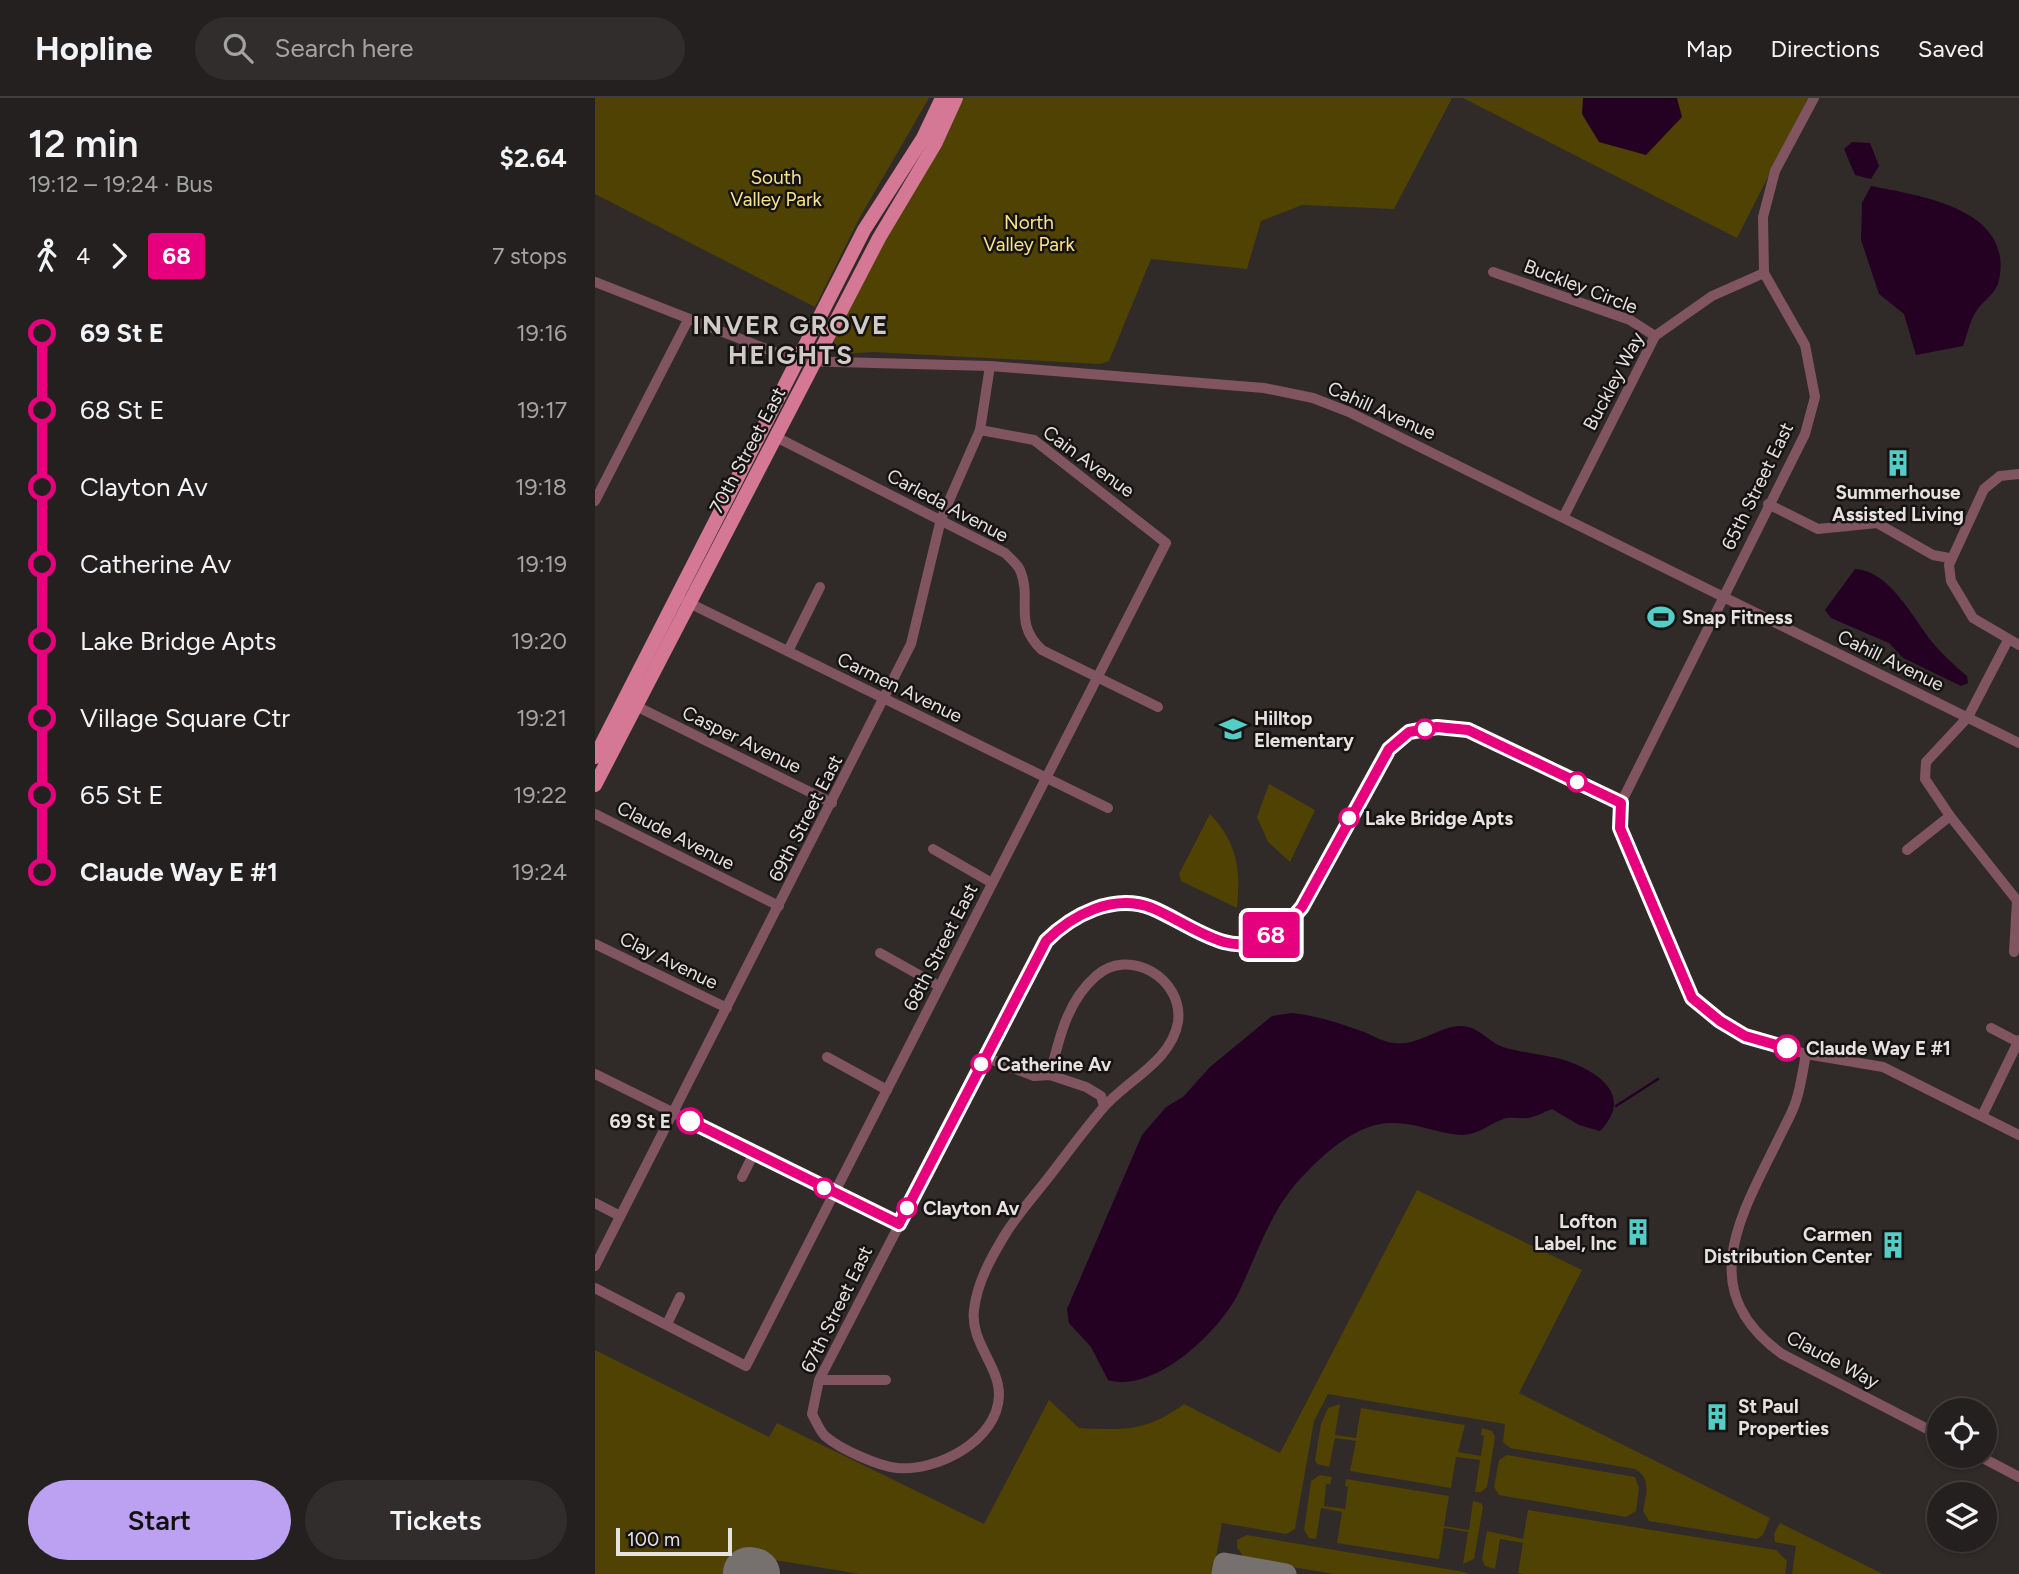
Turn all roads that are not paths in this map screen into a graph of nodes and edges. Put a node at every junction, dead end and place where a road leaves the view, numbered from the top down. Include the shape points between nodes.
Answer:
1 (942, 98) edge
2 (956, 98) edge
3 (1814, 98) edge
4 (1493, 272) dead end
5 (1763, 273) junction
6 (595, 282) edge
7 (688, 320) junction
8 (1655, 336) junction
9 (797, 361) junction
10 (815, 362) junction
11 (990, 366) junction
12 (980, 430) junction
13 (776, 438) junction
14 (2019, 474) edge
15 (595, 501) edge
16 (1768, 504) junction
17 (1564, 516) junction
18 (941, 519) junction
19 (1166, 543) joint
20 (1949, 558) junction
21 (820, 587) dead end
22 (1723, 595) junction
23 (683, 600) junction
24 (2008, 640) junction
25 (2019, 645) edge
26 (788, 651) junction
27 (1097, 678) junction
28 (885, 699) junction
29 (636, 706) junction
30 (1157, 707) dead end
31 (1968, 717) junction
32 (2019, 743) edge
33 (595, 757) edge
34 (1046, 779) junction
35 (595, 785) edge
36 (832, 803) junction
37 (1621, 803) junction
38 (1108, 808) dead end
39 (595, 814) edge
40 (1950, 816) junction
41 (933, 849) dead end
42 (1907, 850) dead end
43 (992, 883) junction
44 (2018, 902) edge
45 (779, 906) junction
46 (595, 944) edge
47 (2014, 952) dead end
48 (880, 953) dead end
49 (939, 986) junction
50 (727, 1009) junction
51 (1991, 1028) dead end
52 (2018, 1041) edge
53 (1807, 1054) junction
54 (827, 1057) dead end
55 (985, 1057) junction
56 (595, 1074) edge
57 (1050, 1075) junction
58 (887, 1090) junction
59 (1104, 1106) junction
60 (674, 1113) junction
61 (1982, 1116) junction
62 (2019, 1135) edge
63 (754, 1153) junction
64 (742, 1177) dead end
65 (835, 1193) junction
66 (595, 1203) edge
67 (620, 1216) junction
68 (899, 1224) junction
69 (595, 1266) edge
70 (595, 1288) edge
71 (680, 1297) dead end
72 (667, 1324) junction
73 (819, 1380) junction
74 (886, 1380) dead end
75 (1927, 1428) edge
76 (1997, 1465) edge
77 (2019, 1477) edge

1 - 9 main road, 70th Street East via 923,138 864,230
2 - 10 main road, 70th Street East
3 - 5 street via 1775,171 1763,217
4 - 8 street, Buckley Circle via 1630,320
5 - 8 street, Buckley Way via 1712,296
5 - 16 street, 65th Street East via 1805,345 1815,397 1805,434
6 - 7 street, Cahill Avenue
7 - 9 street, Cahill Avenue
7 - 15 street
8 - 17 street, Buckley Way
9 - 10 street, Cahill Avenue
9 - 23 main road, 70th Street East
10 - 11 street, Cahill Avenue
10 - 13 main road, 70th Street East
11 - 12 street, 69th Street East
11 - 17 street, Cahill Avenue via 1263,388 1313,398
12 - 18 street, 69th Street East
12 - 19 street, Cain Avenue via 1034,440
13 - 18 street, Carleda Avenue
13 - 23 main road, 70th Street East
14 - 20 street via 2000,477 1984,489
16 - 20 street via 1818,528 1877,523 1933,555
16 - 22 street, 65th Street East
17 - 22 street, Cahill Avenue
18 - 27 street, Carleda Avenue via 1005,553 1020,571 1030,639
18 - 28 street, 69th Street East via 911,643
19 - 27 street, 68th Street East
20 - 24 street via 1951,581 1967,610 1979,624
21 - 26 street
22 - 31 street, Cahill Avenue
22 - 37 street, 65th Street East
23 - 26 street, Carmen Avenue
23 - 29 main road, 70th Street East
23 - 33 main road, 70th Street East
24 - 25 street
24 - 31 street
26 - 28 street, Carmen Avenue
27 - 30 street, Carleda Avenue
27 - 34 street, 68th Street East
28 - 34 street, Carmen Avenue
28 - 36 street, 69th Street East
29 - 35 main road, 70th Street East
29 - 36 street, Casper Avenue
31 - 32 street, Cahill Avenue
31 - 40 street via 1926,762 1925,779
34 - 38 street, Carmen Avenue
34 - 43 street, 68th Street East
36 - 45 street, 69th Street East
37 - 53 street via 1620,828 1692,998 1745,1036
37 - 55 street, 67th Street East via 1468,730 1437,727 1409,732 1376,767 1302,907 1285,928 1258,942 1226,943 1148,906 1122,904 1095,908 1067,920 1046,941
39 - 45 street, Claude Avenue
40 - 42 street
40 - 44 street
41 - 43 street
43 - 49 street, 68th Street East
44 - 47 street
45 - 50 street, 69th Street East
46 - 50 street, Clay Avenue
48 - 49 street
49 - 58 street, 68th Street East
50 - 60 street, 69th Street East
51 - 52 street
52 - 61 street
53 - 61 street via 1883,1067
53 - 75 street, Claude Way via 1796,1103 1749,1198 1730,1259 1737,1304 1759,1337 1782,1353
54 - 58 street
55 - 57 street via 1034,1076
55 - 68 street, 67th Street East
56 - 60 street
57 - 59 street via 1086,1087 1101,1097
57 - 59 street via 1062,1027 1075,1000 1097,974 1119,963 1146,967 1168,983 1176,1001 1175,1034 1161,1058
58 - 65 street, 68th Street East
59 - 73 street, 67th Street East via 1008,1230 986,1268 973,1311 978,1344 999,1397 990,1421 975,1441 949,1458 912,1469 882,1466 824,1436 811,1414
60 - 63 street
60 - 67 street, 69th Street East
61 - 62 street
63 - 64 street
63 - 65 street
65 - 68 street
65 - 72 street, 68th Street East via 746,1366
66 - 67 street
67 - 69 street, 69th Street East
68 - 73 street, 67th Street East
70 - 72 street
71 - 72 street
73 - 74 street
76 - 77 street

